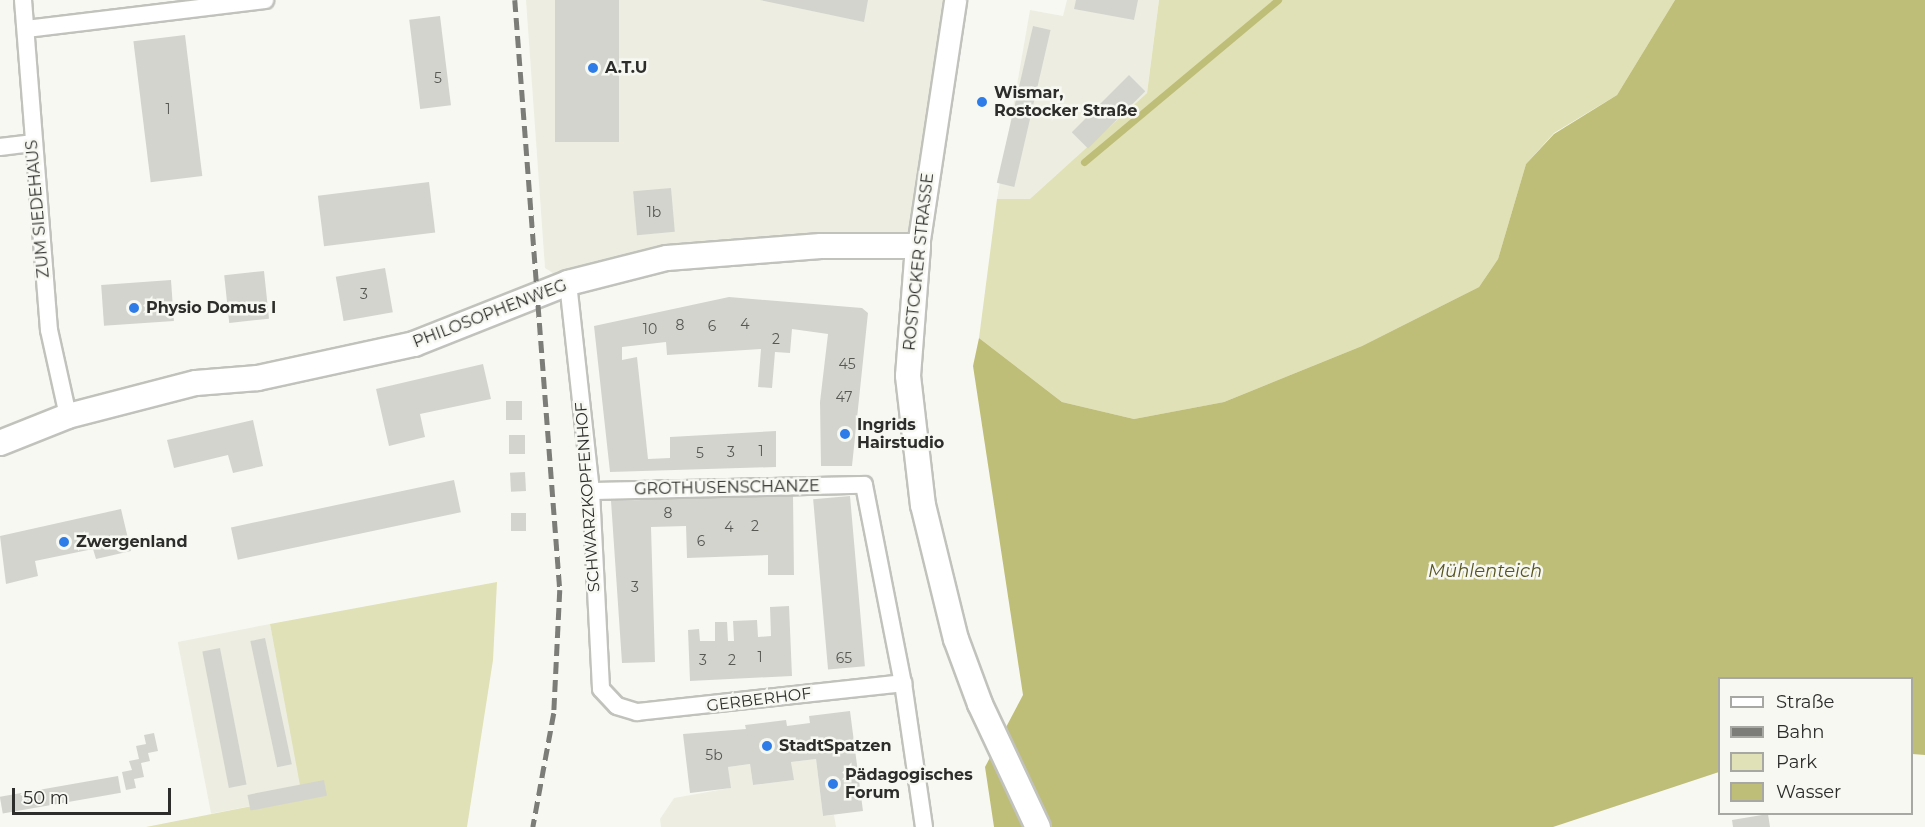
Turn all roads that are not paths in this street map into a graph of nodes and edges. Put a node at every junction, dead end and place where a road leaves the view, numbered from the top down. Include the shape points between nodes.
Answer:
1 (23, 0) edge
2 (265, 0) edge
3 (955, 0) edge
4 (26, 29) junction
5 (32, 143) junction
6 (0, 147) edge
7 (918, 246) junction
8 (568, 283) junction
9 (68, 416) junction
10 (0, 443) edge
11 (591, 491) junction
12 (903, 683) junction
13 (617, 706) joint
14 (924, 827) edge
15 (1038, 827) edge

1 - 4 street, ZUM SIEDEHAUS
2 - 4 street
3 - 7 street, ROSTOCKER STRASSE
4 - 5 street, ZUM SIEDEHAUS
5 - 6 street
5 - 9 street, ZUM SIEDEHAUS via 49,330
7 - 8 main road, PHILOSOPHENWEG via 703,252
7 - 15 main road, ROSTOCKER STRASSE via 909,342 912,434 923,505 956,639 984,714
8 - 9 main road, PHILOSOPHENWEG via 414,344 258,378 195,383
8 - 11 street, SCHWARZKOPFENHOF
9 - 10 main road, PHILOSOPHENWEG
11 - 12 street, GROTHUSENSCHANZE via 864,484
11 - 13 street, SCHWARZKOPFENHOF via 601,689
12 - 13 street, GERBERHOF via 674,710 636,712
12 - 14 street

